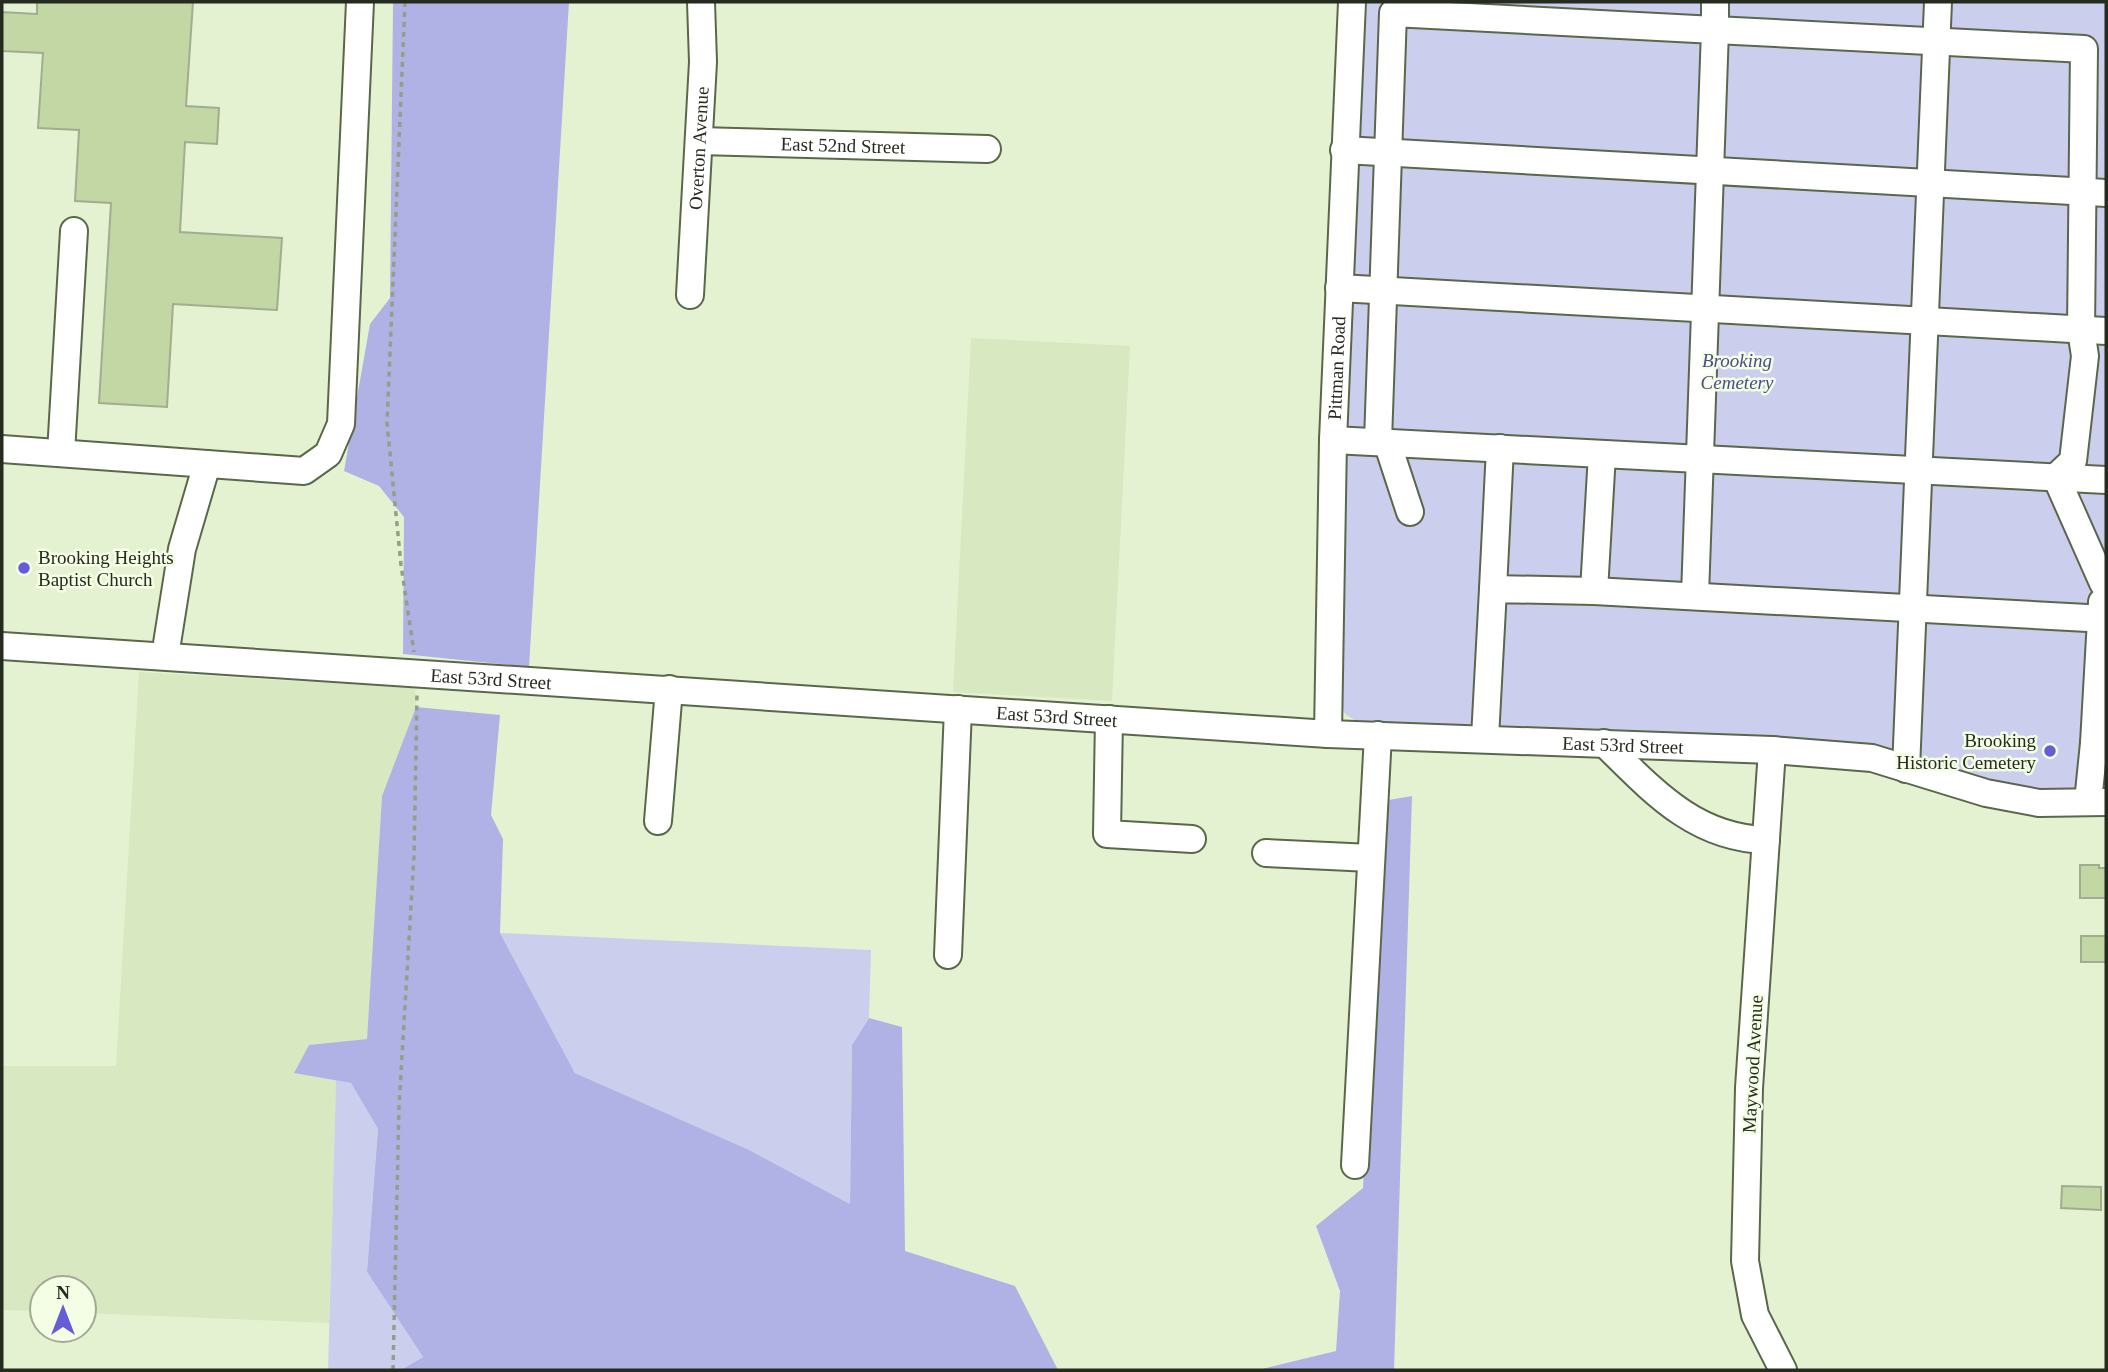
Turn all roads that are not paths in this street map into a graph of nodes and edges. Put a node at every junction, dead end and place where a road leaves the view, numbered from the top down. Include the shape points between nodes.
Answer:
1 (360, 2) edge
2 (701, 2) edge
3 (1352, 2) edge
4 (1716, 2) edge
5 (1938, 2) edge
6 (1394, 7) edge
7 (1715, 30) junction
8 (1938, 41) junction
9 (2095, 49) edge
10 (699, 141) junction
11 (987, 149) dead end
12 (1344, 150) junction
13 (1391, 153) junction
14 (1711, 172) junction
15 (1932, 184) junction
16 (2094, 193) edge
17 (74, 231) dead end
18 (1339, 288) junction
19 (1384, 290) junction
20 (690, 295) dead end
21 (1706, 309) junction
22 (1925, 321) junction
23 (2094, 330) edge
24 (1333, 440) junction
25 (1383, 442) junction
26 (1500, 448) junction
27 (2, 449) edge
28 (61, 453) junction
29 (1602, 454) junction
30 (1700, 459) junction
31 (207, 464) junction
32 (1919, 470) junction
33 (2056, 477) junction
34 (2106, 480) edge
35 (1410, 512) dead end
36 (2105, 579) edge
37 (1493, 589) junction
38 (1594, 591) junction
39 (1695, 596) junction
40 (1912, 608) junction
41 (2104, 618) edge
42 (2, 646) edge
43 (165, 656) junction
44 (668, 689) junction
45 (958, 709) junction
46 (1109, 719) junction
47 (1328, 734) junction
48 (1378, 735) junction
49 (1485, 737) junction
50 (1604, 743) junction
51 (2100, 743) edge
52 (1772, 750) junction
53 (1906, 769) junction
54 (2097, 802) edge
55 (658, 821) dead end
56 (1192, 839) dead end
57 (1766, 840) junction
58 (1266, 853) dead end
59 (1371, 858) junction
60 (948, 955) dead end
61 (1355, 1165) dead end
62 (1783, 1370) edge

1 - 31 street via 341,424 328,454 304,471
2 - 10 street, Overton Avenue via 704,62
3 - 12 street, Pittman Road
4 - 7 street
5 - 8 street
6 - 7 street
6 - 13 street
7 - 8 street
7 - 14 street
8 - 9 street
8 - 15 street
9 - 16 street
10 - 11 street, East 52nd Street
10 - 20 street, Overton Avenue
12 - 13 street
12 - 18 street, Pittman Road
13 - 14 street
13 - 19 street
14 - 15 street
14 - 21 street
15 - 16 street
15 - 22 street
16 - 23 street
17 - 28 street
18 - 19 street
18 - 24 street, Pittman Road
19 - 21 street
19 - 25 street
21 - 22 street
21 - 30 street
22 - 23 street
22 - 32 street
23 - 33 street via 2085,356 2073,461
24 - 25 street
24 - 47 street, Pittman Road
25 - 26 street
25 - 35 street
26 - 29 street
26 - 37 street
27 - 28 street
28 - 31 street
29 - 30 street
29 - 38 street
30 - 32 street
30 - 39 street
31 - 43 street via 183,549
32 - 33 street
32 - 40 street
33 - 34 street
33 - 36 street
36 - 41 street
37 - 38 street
37 - 49 street
38 - 39 street
39 - 40 street
40 - 41 street
40 - 53 street
41 - 51 street
42 - 43 street, East 53rd Street
43 - 44 street, East 53rd Street
44 - 45 street, East 53rd Street
44 - 55 street
45 - 46 street, East 53rd Street
45 - 60 street
46 - 47 street, East 53rd Street
46 - 56 street via 1107,834
47 - 48 street, East 53rd Street
48 - 49 street, East 53rd Street
48 - 59 street
49 - 50 street, East 53rd Street
50 - 52 street, East 53rd Street
50 - 57 street via 1670,805 1697,823 1730,837
51 - 54 street
52 - 53 street, East 53rd Street via 1871,758
52 - 57 street, Maywood Avenue
53 - 54 street, East 53rd Street via 2039,803
57 - 62 street, Maywood Avenue via 1749,1088 1745,1261 1755,1315
58 - 59 street
59 - 61 street

